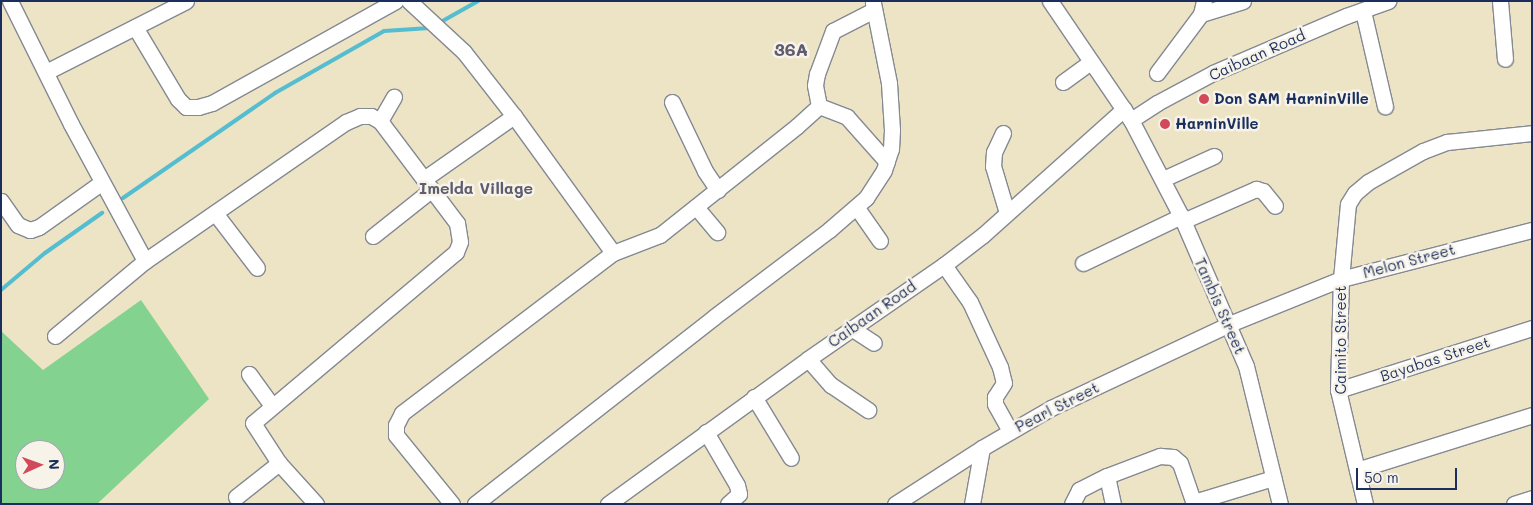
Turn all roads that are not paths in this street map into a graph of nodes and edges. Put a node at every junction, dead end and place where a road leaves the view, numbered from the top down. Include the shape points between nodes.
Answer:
1 (10, 1) edge
2 (186, 1) edge
3 (395, 1) edge
4 (409, 1) edge
5 (1050, 1) edge
6 (1244, 1) edge
7 (1388, 1) edge
8 (1500, 1) edge
9 (873, 6) edge
10 (1202, 8) edge
11 (1363, 11) junction
12 (135, 27) junction
13 (1505, 59) dead end
14 (1091, 62) junction
15 (46, 72) junction
16 (1157, 73) dead end
17 (1063, 82) dead end
18 (394, 97) dead end
19 (672, 102) dead end
20 (819, 106) junction
21 (1385, 106) dead end
22 (1128, 114) junction
23 (514, 116) junction
24 (380, 121) junction
25 (1532, 132) edge
26 (1004, 133) dead end
27 (1214, 156) dead end
28 (886, 162) junction
29 (1163, 179) junction
30 (102, 182) junction
31 (428, 184) junction
32 (718, 190) junction
33 (1, 201) edge
34 (1275, 206) dead end
35 (696, 207) junction
36 (857, 208) junction
37 (215, 213) junction
38 (1007, 213) junction
39 (1182, 219) junction
40 (1532, 230) edge
41 (717, 232) dead end
42 (373, 236) dead end
43 (880, 241) dead end
44 (613, 254) junction
45 (145, 261) junction
46 (1083, 263) dead end
47 (944, 265) junction
48 (257, 268) dead end
49 (1341, 279) junction
50 (1261, 313) joint
51 (1228, 325) junction
52 (851, 328) junction
53 (1532, 328) edge
54 (55, 336) dead end
55 (874, 343) dead end
56 (808, 358) junction
57 (249, 374) dead end
58 (1338, 390) junction
59 (754, 397) junction
60 (272, 406) junction
61 (868, 410) dead end
62 (1532, 415) edge
63 (1010, 430) junction
64 (706, 432) junction
65 (982, 448) junction
66 (791, 458) dead end
67 (279, 463) junction
68 (1357, 470) junction
69 (1107, 476) junction
70 (1273, 478) junction
71 (236, 497) dead end
72 (1532, 498) edge
73 (1194, 503) edge
74 (316, 504) edge
75 (452, 504) edge
76 (475, 504) edge
77 (608, 504) edge
78 (728, 504) edge
79 (895, 504) edge
80 (972, 504) edge
81 (1072, 504) edge
82 (1113, 504) edge
83 (1280, 504) edge
84 (1365, 504) edge
85 (1514, 504) edge

1 - 15 street
2 - 12 street
3 - 12 street via 212,103 198,107 186,106 178,99
4 - 23 street via 464,52
5 - 14 street, Tambis Street
6 - 10 street
7 - 11 street, Caibaan Road
8 - 13 street
9 - 20 street via 833,31 828,39 815,85
9 - 28 street via 889,83 892,130
10 - 16 street
11 - 21 street
11 - 22 street, Caibaan Road via 1214,73
12 - 15 street
14 - 17 street
14 - 22 street, Tambis Street
15 - 30 street
18 - 24 street
19 - 32 street via 705,171
20 - 28 street via 847,117
20 - 32 street
22 - 29 street, Tambis Street
22 - 38 street, Caibaan Road
23 - 31 street
23 - 44 street
24 - 31 street
24 - 37 street via 371,116 360,116 346,122
25 - 49 street, Caimito Street via 1447,142 1422,151 1368,182 1348,204
26 - 38 street via 994,152 993,166
27 - 29 street
28 - 36 street
29 - 39 street, Tambis Street
30 - 33 street via 39,228 30,230 18,225
30 - 45 street
31 - 42 street
31 - 60 street via 457,223 460,234 456,252
32 - 35 street
34 - 39 street via 1263,191 1256,189
35 - 41 street
35 - 44 street via 660,235
36 - 43 street
36 - 76 street
37 - 45 street
37 - 48 street
38 - 47 street, Caibaan Road
39 - 46 street
39 - 51 street, Tambis Street
40 - 49 street, Melon Street
44 - 75 street via 402,414 396,425 396,435
45 - 54 street
47 - 52 street, Caibaan Road
47 - 63 street via 970,302 1000,367 1004,383 995,397 996,404
49 - 50 street, Melon Street
49 - 58 street, Caimito Street
50 - 51 street, Pearl Street
51 - 63 street, Pearl Street
51 - 70 street, Tambis Street via 1246,366
52 - 55 street
52 - 56 street, Caibaan Road
53 - 58 street, Bayabas Street
56 - 59 street, Caibaan Road
56 - 61 street via 831,385
57 - 60 street
58 - 68 street, Caimito Street
59 - 64 street, Caibaan Road
59 - 66 street
60 - 67 street via 253,423
62 - 68 street
63 - 65 street, Pearl Street
64 - 77 street, Caibaan Road
64 - 78 street via 737,484 739,494
65 - 79 street, Pearl Street
65 - 80 street
67 - 71 street
67 - 74 street
68 - 84 street, Caimito Street
69 - 73 street via 1160,456 1173,457 1180,463
69 - 81 street via 1079,490
69 - 82 street
70 - 73 street
70 - 83 street, Tambis Street
72 - 85 street

